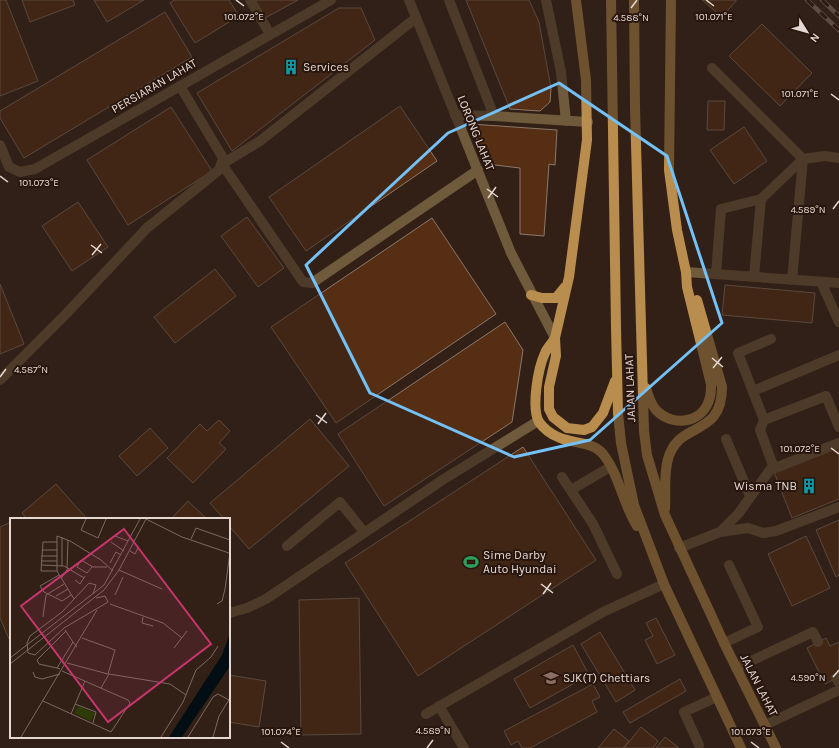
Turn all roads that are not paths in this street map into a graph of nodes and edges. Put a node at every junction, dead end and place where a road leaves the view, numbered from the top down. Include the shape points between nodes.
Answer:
1 (250, 0) edge
2 (331, 0) edge
3 (409, 0) edge
4 (449, 0) edge
5 (546, 0) edge
6 (576, 0) edge
7 (611, 0) edge
8 (634, 0) edge
9 (671, 0) edge
10 (416, 18) junction
11 (270, 34) junction
12 (712, 68) dead end
13 (180, 86) junction
14 (455, 115) junction
15 (494, 116) junction
16 (566, 120) junction
17 (588, 122) junction
18 (0, 145) edge
19 (839, 158) edge
20 (803, 159) junction
21 (222, 164) junction
22 (478, 170) junction
23 (761, 198) junction
24 (686, 272) junction
25 (716, 274) junction
26 (754, 277) junction
27 (792, 280) junction
28 (821, 282) junction
29 (567, 283) junction
30 (839, 283) edge
31 (531, 295) junction
32 (839, 322) edge
33 (556, 338) junction
34 (771, 339) dead end
35 (839, 355) edge
36 (617, 375) junction
37 (642, 378) junction
38 (0, 380) edge
39 (753, 391) junction
40 (764, 420) junction
41 (538, 421) junction
42 (839, 428) edge
43 (726, 439) dead end
44 (839, 443) edge
45 (610, 467) junction
46 (774, 468) junction
47 (562, 477) dead end
48 (571, 490) junction
49 (750, 496) junction
50 (839, 507) edge
51 (665, 515) junction
52 (364, 532) junction
53 (720, 532) junction
54 (648, 545) junction
55 (287, 546) dead end
56 (679, 548) junction
57 (729, 565) dead end
58 (617, 574) dead end
59 (664, 584) junction
60 (230, 613) edge
61 (818, 642) dead end
62 (724, 643) junction
63 (736, 668) junction
64 (839, 690) edge
65 (717, 697) junction
66 (439, 706) junction
67 (426, 714) dead end
68 (765, 725) junction
69 (699, 745) dead end
70 (464, 748) edge
71 (741, 748) edge
72 (776, 748) edge

1 - 11 street
2 - 11 street, PERSIARAN LAHAT
3 - 10 street, LORONG LAHAT
4 - 15 street
5 - 16 street via 561,72
6 - 17 main road via 582,40
7 - 36 main road, JALAN LAHAT
8 - 37 main road, JALAN LAHAT
9 - 24 main road via 669,170
10 - 14 street, LORONG LAHAT
10 - 21 street via 260,141
11 - 13 street, PERSIARAN LAHAT
12 - 20 street
13 - 18 street, PERSIARAN LAHAT via 35,168 20,172 9,167
13 - 21 street via 223,158
14 - 15 street
14 - 22 street, LORONG LAHAT
15 - 16 street
16 - 17 street
17 - 29 main road
19 - 20 street via 825,156
20 - 23 street
20 - 27 street
21 - 22 street via 303,282 312,284
21 - 38 street via 219,170 147,228
22 - 31 street, LORONG LAHAT via 511,254
23 - 25 street via 721,209
23 - 26 street
24 - 25 street
24 - 37 main road via 687,287 711,384 711,397 706,408 697,416 686,422 674,422 656,410 649,399
24 - 51 main road via 693,286 715,362 722,388 722,399 718,411 711,420 685,436 671,451 668,461
25 - 26 street
26 - 27 street
27 - 28 street
28 - 30 street
28 - 32 street
29 - 31 main road via 556,298
29 - 33 main road
31 - 33 street, LORONG LAHAT
33 - 36 main road via 556,356 548,392 549,409 553,417 567,428 584,430 599,420
33 - 41 main road via 545,353 537,384 535,399
34 - 39 street via 738,353
35 - 39 street
36 - 54 main road, JALAN LAHAT via 620,435 627,476
37 - 51 main road, JALAN LAHAT via 646,456
39 - 40 street
40 - 42 street via 826,396
40 - 46 street via 760,430
41 - 45 main road via 549,433 597,448
41 - 52 street
43 - 49 street
44 - 46 street
45 - 48 street
45 - 54 main road via 628,512
46 - 49 street
47 - 48 street
48 - 58 street via 593,524
49 - 53 street via 731,522
50 - 53 street via 770,533 748,528
51 - 56 main road, JALAN LAHAT
52 - 55 street via 340,502
52 - 60 street via 266,599
53 - 56 street
54 - 59 main road, JALAN LAHAT
56 - 62 main road, JALAN LAHAT
57 - 62 street via 758,627
59 - 65 main road, JALAN LAHAT
59 - 66 street via 602,612
61 - 63 street via 813,632
62 - 63 main road, JALAN LAHAT
63 - 68 main road, JALAN LAHAT
64 - 68 street
65 - 69 street via 684,712
65 - 71 main road, JALAN LAHAT
66 - 67 street
66 - 70 street
68 - 72 main road, JALAN LAHAT

